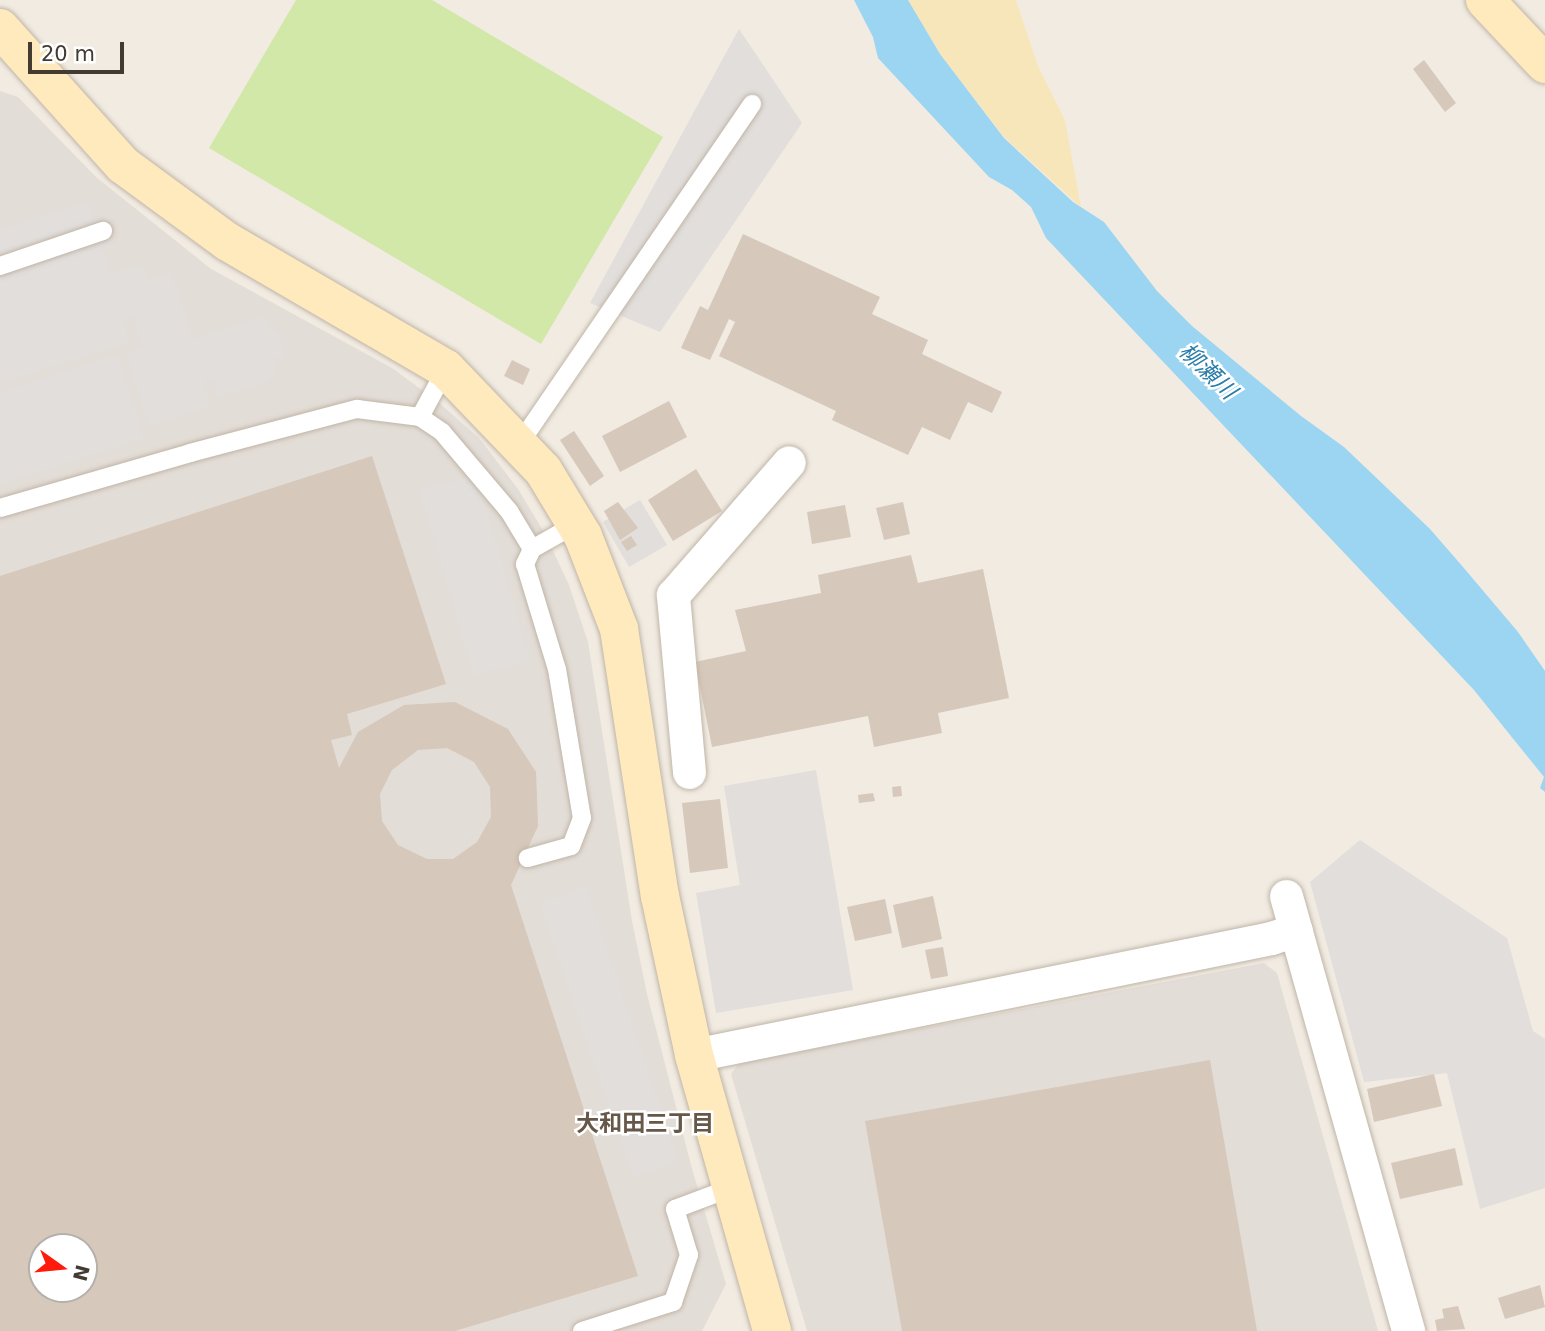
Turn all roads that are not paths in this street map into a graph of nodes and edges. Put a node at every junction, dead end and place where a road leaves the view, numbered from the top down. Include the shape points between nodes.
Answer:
1 (1485, 0) edge
2 (0, 28) edge
3 (1544, 60) edge
4 (752, 104) dead end
5 (103, 231) dead end
6 (0, 266) edge
7 (446, 369) junction
8 (420, 417) junction
9 (520, 443) junction
10 (789, 462) dead end
11 (0, 508) edge
12 (576, 524) junction
13 (532, 549) junction
14 (689, 772) dead end
15 (528, 858) dead end
16 (1286, 896) dead end
17 (1296, 930) junction
18 (694, 1055) junction
19 (731, 1188) junction
20 (582, 1331) edge
21 (772, 1331) edge
22 (1408, 1331) edge

1 - 3 street
2 - 7 street via 123,165 228,242
4 - 9 lane
5 - 6 lane
7 - 8 lane
7 - 9 street
8 - 11 lane via 357,409
8 - 13 lane via 442,432 459,452 509,511
9 - 12 street via 543,470
10 - 14 street via 673,595
12 - 13 lane
12 - 18 street via 619,629 660,896
13 - 15 lane via 525,564 557,669 582,818 571,846
16 - 17 street
17 - 18 street
17 - 22 street
18 - 19 street
19 - 20 lane via 675,1209 689,1255 673,1302
19 - 21 street

